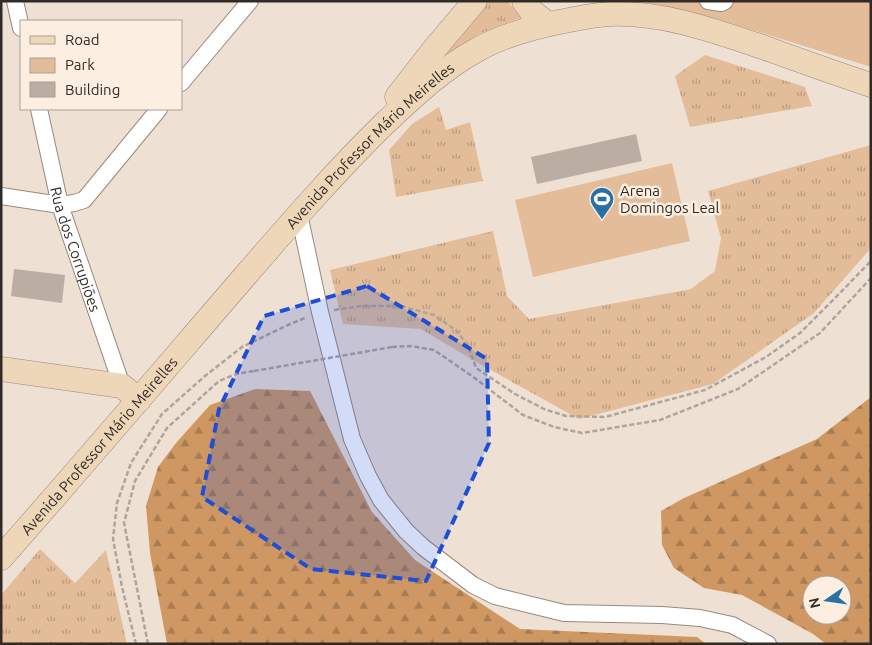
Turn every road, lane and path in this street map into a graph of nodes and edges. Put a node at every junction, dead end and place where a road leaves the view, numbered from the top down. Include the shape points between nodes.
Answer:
1 (15, 1) edge
2 (250, 1) edge
3 (475, 1) edge
4 (524, 1) edge
5 (708, 1) edge
6 (724, 1) edge
7 (20, 24) edge
8 (548, 24) junction
9 (182, 82) edge
10 (871, 85) edge
11 (39, 110) edge
12 (158, 110) edge
13 (354, 153) junction
14 (1, 196) edge
15 (60, 205) junction
16 (299, 214) junction
17 (871, 260) edge
18 (871, 278) edge
19 (320, 312) junction
20 (1, 369) edge
21 (130, 393) junction
22 (1, 527) edge
23 (25, 531) junction
24 (1, 558) edge
25 (136, 644) edge
26 (148, 644) edge
27 (768, 644) edge

1 - 7 street
2 - 9 street
3 - 13 main road via 415,72
4 - 8 main road
5 - 6 street via 721,4
8 - 10 main road, Avenida Professor Mário Meirelles via 607,14 668,19 711,29
8 - 13 main road, Avenida Professor Mário Meirelles via 498,39 457,62 431,80
11 - 15 street, Rua dos Corrupiões
12 - 15 street via 84,200
13 - 16 main road, Avenida Professor Mário Meirelles
14 - 15 street
15 - 21 street, Rua dos Corrupiões
16 - 19 street
16 - 21 main road, Avenida Professor Mário Meirelles
17 - 19 path via 800,333 766,357 705,390 606,417 566,416 515,394 476,368 468,346 457,332 434,315 401,306 362,306
18 - 26 path, bridge via 820,333 738,389 660,420 582,433 523,415 434,350 411,346 236,374 219,381 167,428 135,481 124,523
19 - 25 path via 242,347 205,376 162,414 131,463 117,503 113,539
19 - 27 street via 352,439 381,500 423,547 473,585 495,596 564,613 700,618 732,625
20 - 21 main road
21 - 23 main road, Avenida Professor Mário Meirelles
22 - 23 main road
23 - 24 main road, Avenida Professor Mário Meirelles

